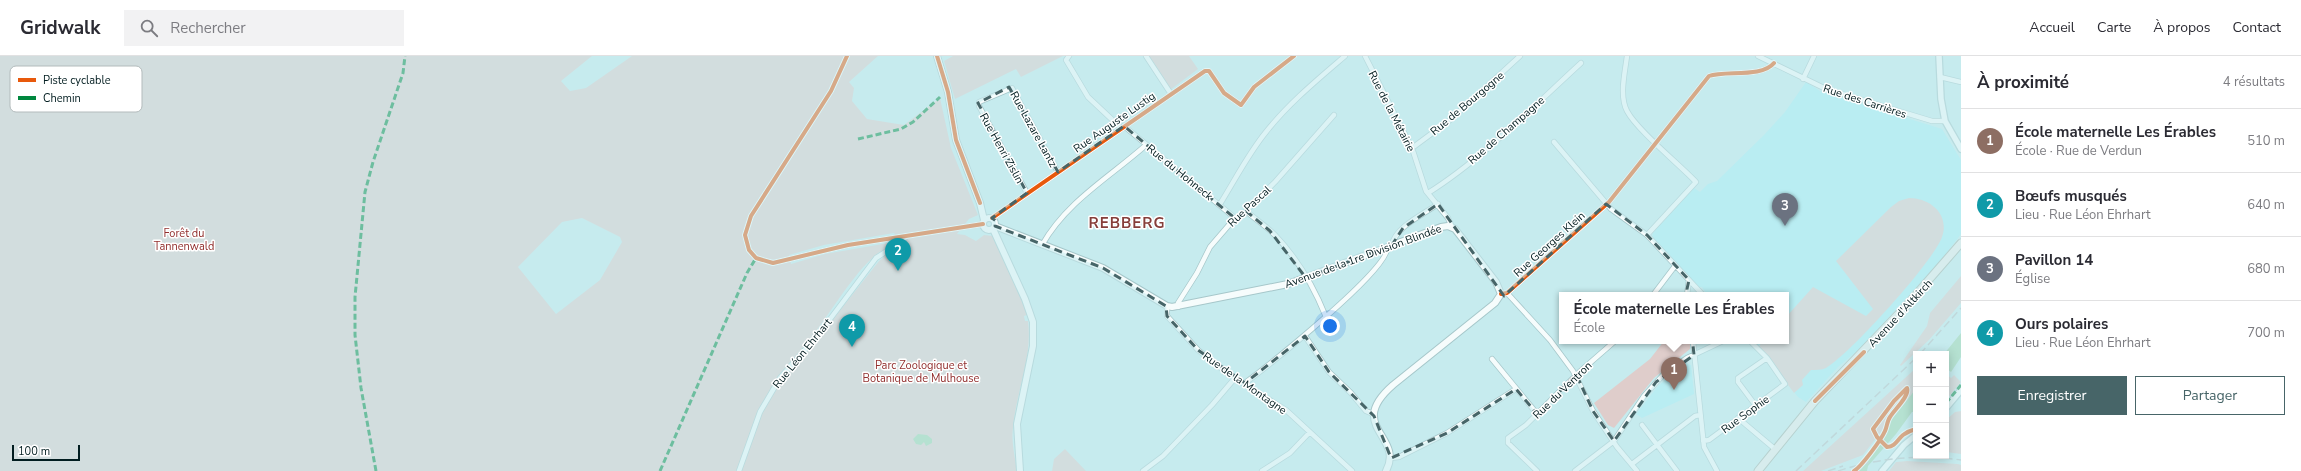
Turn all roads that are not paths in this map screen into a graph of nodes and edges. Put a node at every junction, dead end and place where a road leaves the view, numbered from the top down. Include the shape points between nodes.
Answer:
1 (847, 56) edge
2 (937, 56) edge
3 (1069, 56) edge
4 (1146, 56) edge
5 (1294, 56) edge
6 (1345, 56) edge
7 (1365, 56) edge
8 (1520, 56) edge
9 (1627, 56) edge
10 (1758, 56) edge
11 (1814, 56) edge
12 (1939, 56) edge
13 (1581, 63) dead end
14 (1774, 63) junction
15 (1940, 77) junction
16 (1803, 78) junction
17 (1961, 82) edge
18 (1171, 94) junction
19 (978, 103) joint
20 (1334, 115) dead end
21 (1945, 121) junction
22 (1122, 127) junction
23 (1554, 142) dead end
24 (1655, 142) junction
25 (1146, 144) junction
26 (1412, 148) junction
27 (1961, 149) edge
28 (1058, 172) junction
29 (1027, 193) junction
30 (1428, 193) junction
31 (1220, 204) junction
32 (1438, 204) junction
33 (1606, 204) junction
34 (1246, 211) junction
35 (1235, 218) junction
36 (987, 220) junction
37 (994, 227) junction
38 (1452, 228) junction
39 (1647, 235) junction
40 (907, 236) junction
41 (1961, 243) edge
42 (1042, 245) junction
43 (1390, 246) junction
44 (1675, 266) junction
45 (1306, 277) junction
46 (1689, 280) junction
47 (1655, 292) edge
48 (1687, 292) edge
49 (1700, 292) edge
50 (1504, 293) junction
51 (1166, 306) junction
52 (1178, 307) junction
53 (1326, 317) junction
54 (1305, 336) junction
55 (1612, 344) edge
56 (1693, 344) edge
57 (1717, 344) edge
58 (1753, 344) edge
59 (1694, 355) junction
60 (1767, 358) junction
61 (1492, 359) dead end
62 (1576, 375) junction
63 (1234, 378) junction
64 (1245, 383) junction
65 (1516, 389) junction
66 (1961, 390) edge
67 (1949, 404) edge
68 (1756, 406) junction
69 (1373, 414) junction
70 (1538, 415) junction
71 (1700, 415) junction
72 (1738, 418) junction
73 (1642, 425) dead end
74 (1309, 433) junction
75 (1913, 438) edge
76 (1614, 441) junction
77 (1704, 441) junction
78 (1657, 445) junction
79 (1776, 450) junction
80 (1391, 458) junction
81 (1632, 464) junction
82 (740, 471) edge
83 (1020, 471) edge
84 (1143, 471) edge
85 (1262, 471) edge
86 (1352, 471) edge
87 (1386, 471) edge
88 (1537, 471) edge
89 (1575, 471) edge
90 (1637, 471) edge
91 (1677, 471) edge
92 (1717, 471) edge
93 (1758, 471) edge
94 (1882, 471) edge

1 - 40 street via 831,91 751,216 746,228 746,242 756,258 768,263 778,263 848,245
2 - 36 main road via 948,92 956,140
3 - 22 street, Rue du Hohneck via 1066,60 1088,97
4 - 18 street
5 - 18 street, Rue Auguste Lustig via 1254,88 1241,105 1224,93 1206,70
6 - 31 street via 1311,85 1266,132
7 - 26 street, Rue de la Métairie
8 - 26 street, Rue de Bourgogne via 1464,107
9 - 24 street via 1624,85 1627,111
10 - 14 street, Rue des Carrières
11 - 16 street
12 - 15 street
13 - 30 street, Rue de Champagne via 1508,130 1444,183
14 - 16 street, Rue des Carrières
14 - 24 street, Rue Georges Klein via 1771,67 1758,70 1709,76
15 - 17 street
15 - 21 street
16 - 21 street, Rue des Carrières via 1826,90 1884,108 1933,122
18 - 22 street, Rue Auguste Lustig
19 - 28 street, Rue Lazare Lantz via 1009,87 1013,90
19 - 29 street, Rue Henri Zislin
20 - 34 street, Rue Pascal
21 - 27 street
22 - 25 street, Rue du Hohneck
22 - 28 street, Rue Auguste Lustig
23 - 33 street
24 - 33 street, Rue Georges Klein
24 - 39 street via 1696,182
25 - 31 street, Rue du Hohneck
25 - 42 street via 1122,166 1081,196
26 - 30 street, Rue de la Métairie
28 - 29 street, Rue Auguste Lustig
29 - 36 street, Rue Auguste Lustig
30 - 32 street, Rue de la Métairie
31 - 35 street, Rue du Hohneck
32 - 38 street, Rue de la Métairie via 1451,222
32 - 43 street via 1403,228
33 - 39 street
33 - 50 street, Rue Georges Klein
34 - 35 street, Rue Pascal
34 - 45 street via 1276,236
35 - 52 street, Rue Pascal via 1210,246 1197,273 1178,302
36 - 37 main road
36 - 37 main road, Avenue de la 1re Division Blindée via 987,230
36 - 40 street
37 - 42 main road, Avenue de la 1re Division Blindée
37 - 83 main road via 1033,322 1032,346 1017,424
38 - 43 main road, Avenue de la 1re Division Blindée via 1441,227
38 - 50 main road, Avenue de la 1re Division Blindée
39 - 44 street
40 - 82 street, Rue Léon Ehrhart via 876,258 818,335 780,378 760,412
41 - 79 main road, Avenue d'Altkirch via 1906,306 1815,401
42 - 51 main road, Avenue de la 1re Division Blindée via 1103,268
43 - 45 main road, Avenue de la 1re Division Blindée
43 - 53 street via 1386,255 1361,283
44 - 46 street
44 - 47 street
45 - 52 main road, Avenue de la 1re Division Blindée via 1284,285
45 - 53 street via 1317,293
46 - 48 street
46 - 49 street
50 - 62 street via 1550,340
50 - 69 main road via 1388,390 1378,400
51 - 52 main road, Avenue de la 1re Division Blindée
51 - 63 street, Rue de la Montagne via 1167,316 1183,335
53 - 54 street
54 - 64 street
54 - 69 street via 1329,372 1366,411
55 - 62 street, Rue du Ventron
56 - 59 street
57 - 59 street
58 - 60 street
59 - 71 street
59 - 76 street via 1676,365 1656,382 1630,415
60 - 68 street, Rue Sophie via 1785,384
60 - 68 street via 1738,378 1738,382
61 - 65 street
62 - 70 street, Rue du Ventron
62 - 76 street via 1593,411
63 - 64 street, Rue de la Montagne
63 - 84 street via 1217,400 1163,456
64 - 74 street, Rue de la Montagne via 1286,410
65 - 70 street
65 - 80 street via 1447,434 1399,457
66 - 67 street
68 - 72 street, Rue Sophie
69 - 80 main road via 1376,428 1389,449
70 - 88 street, Rue du Ventron via 1508,438 1508,443
71 - 77 street
71 - 78 street via 1695,416
72 - 77 street, Rue Sophie
72 - 79 street
73 - 78 street
74 - 85 street via 1290,453
74 - 86 street, Rue de la Montagne
75 - 94 street
76 - 81 street
76 - 89 street
77 - 92 street via 1704,447
78 - 81 street
78 - 91 street
79 - 93 main road, Avenue d'Altkirch
80 - 87 main road
81 - 90 street

